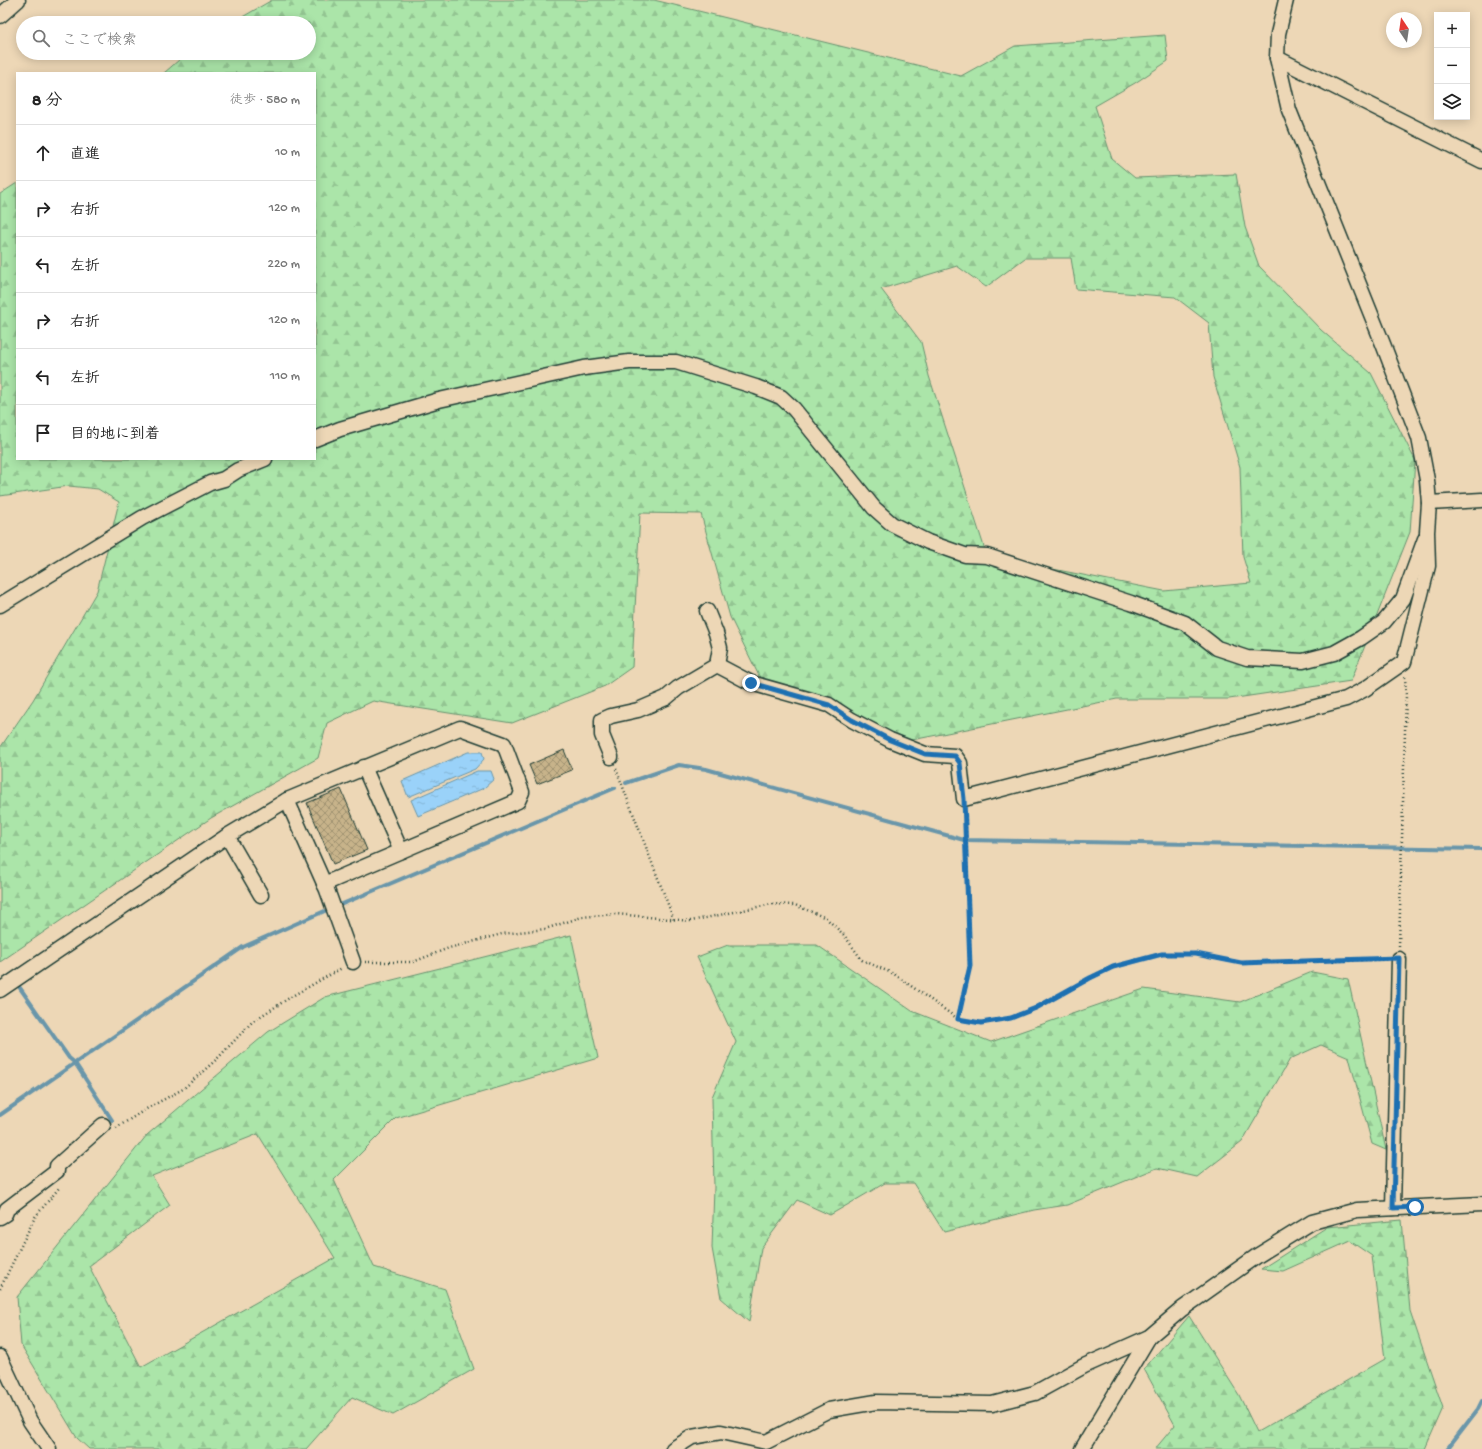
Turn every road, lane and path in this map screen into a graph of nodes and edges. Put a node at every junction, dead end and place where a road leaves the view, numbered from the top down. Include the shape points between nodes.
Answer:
1 (18, 0) edge
2 (1286, 0) edge
3 (0, 16) edge
4 (1277, 58) junction
5 (1482, 161) edge
6 (316, 439) edge
7 (263, 460) edge
8 (1482, 500) edge
9 (1430, 503) junction
10 (1427, 532) junction
11 (0, 605) edge
12 (707, 611) dead end
13 (1404, 662) junction
14 (717, 664) junction
15 (611, 757) joint
16 (364, 767) junction
17 (964, 799) junction
18 (287, 800) junction
19 (228, 836) junction
20 (400, 851) junction
21 (324, 884) junction
22 (260, 895) dead end
23 (674, 920) junction
24 (1399, 958) junction
25 (353, 962) junction
26 (0, 990) edge
27 (958, 1019) junction
28 (108, 1129) joint
29 (63, 1183) dead end
30 (1482, 1204) edge
31 (1393, 1208) junction
32 (0, 1217) edge
33 (0, 1289) edge
34 (1149, 1337) junction
35 (0, 1358) edge
36 (48, 1449) edge
37 (673, 1449) edge
38 (1082, 1449) edge

1 - 3 street
2 - 4 street via 1278,34
4 - 5 street
4 - 9 street via 1289,110 1384,344 1419,438
6 - 10 street via 439,400 584,368 629,362 676,362 780,397 794,409 874,508 892,524 928,542 965,554 987,556 1185,623 1217,648 1246,658 1303,661 1334,653 1384,622 1403,599
7 - 11 street via 210,483 142,518
8 - 9 street
9 - 10 street
10 - 13 street via 1428,566
12 - 14 street via 720,648
13 - 17 street via 1346,700
13 - 24 path via 1406,695
14 - 15 street via 666,698 638,710 602,720 602,736
14 - 17 street via 751,683 829,705 890,740 925,754 955,756 960,763
15 - 23 path
16 - 18 street
16 - 20 street
16 - 20 street via 460,728 504,744 522,792 518,800
17 - 27 path via 970,966
18 - 19 street
18 - 21 street
19 - 22 street
19 - 26 street
20 - 21 street
21 - 25 street
23 - 25 path via 616,914 582,917 545,929 502,934 449,948 413,962
23 - 27 path via 691,921 772,904 795,905 826,918 862,960 894,974
24 - 27 path via 1241,963 1196,954 1162,954 1113,967 1036,1008 1011,1018 981,1023
24 - 31 street
25 - 28 path via 253,1021 217,1059 183,1089
28 - 32 street via 57,1166 57,1171
29 - 33 path via 35,1217
30 - 31 street
31 - 34 street via 1357,1210 1312,1222 1257,1256 1182,1309
34 - 37 street via 1084,1366 1035,1393 992,1404 876,1402 829,1410 766,1442 721,1432 692,1437
34 - 38 street
35 - 36 street via 30,1421

